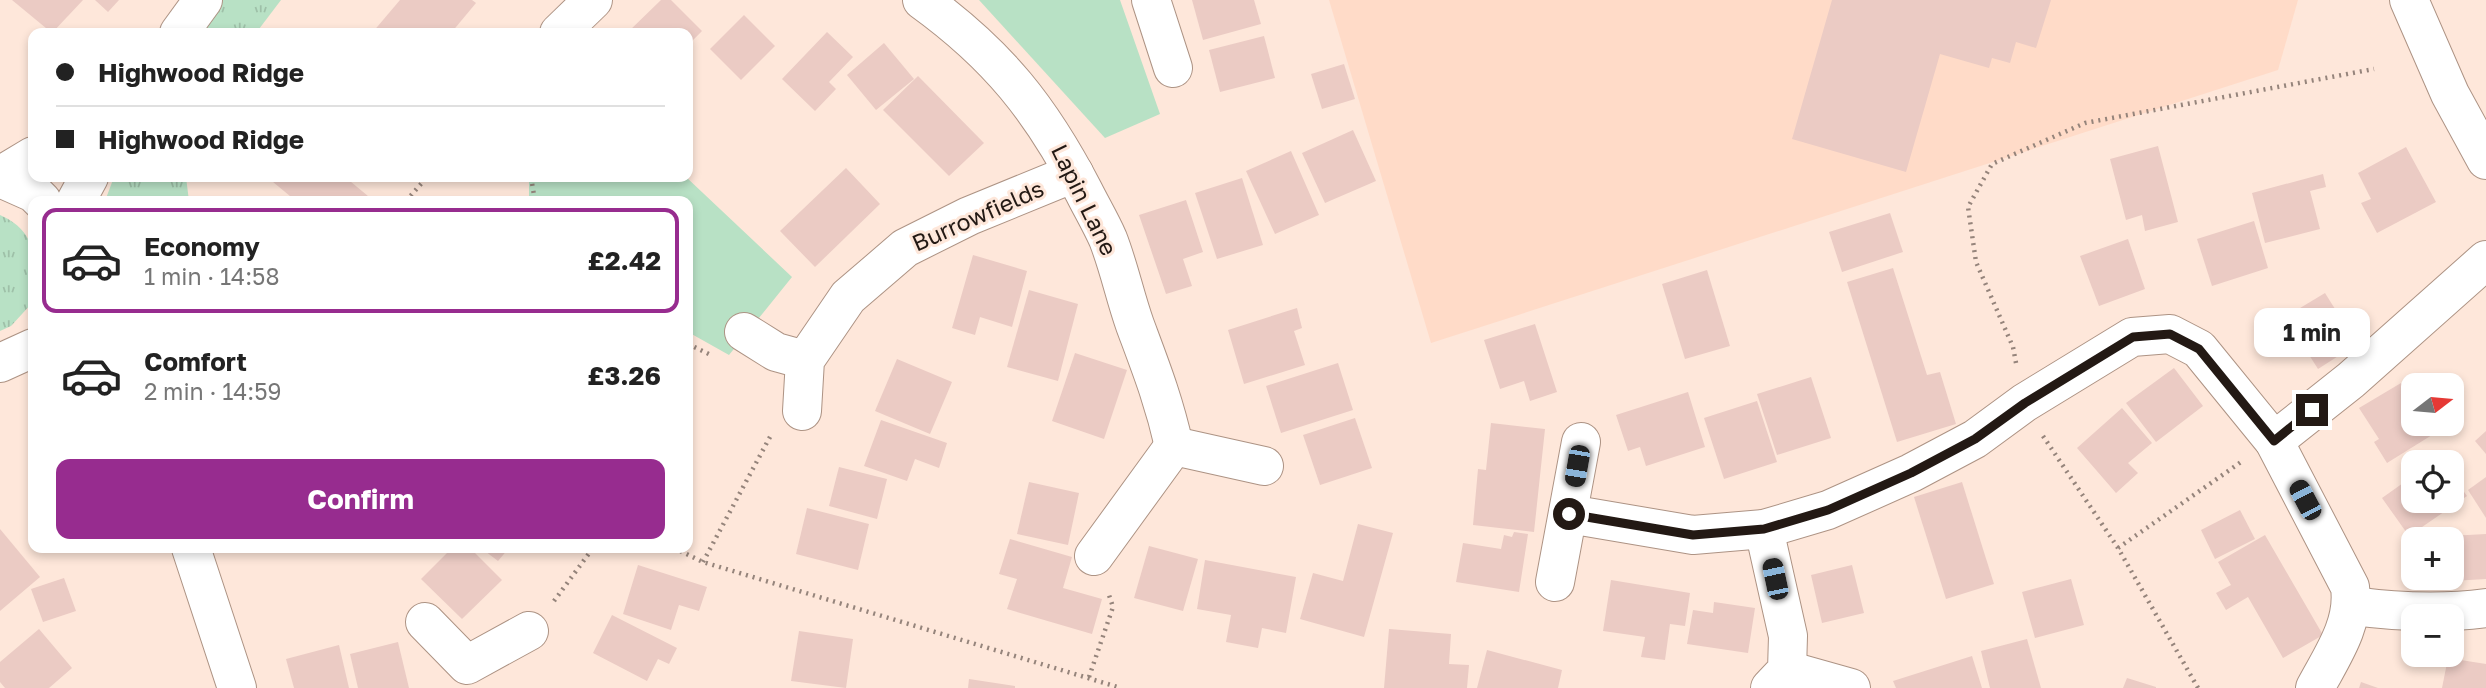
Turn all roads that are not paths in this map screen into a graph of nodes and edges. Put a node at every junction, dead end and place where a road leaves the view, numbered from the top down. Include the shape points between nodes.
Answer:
1 (203, 0) edge
2 (593, 0) edge
3 (922, 0) edge
4 (1151, 0) edge
5 (2409, 0) edge
6 (183, 28) edge
7 (564, 28) edge
8 (1172, 68) dead end
9 (28, 159) edge
10 (2486, 160) edge
11 (1074, 173) junction
12 (0, 177) edge
13 (37, 196) edge
14 (2486, 260) edge
15 (744, 332) dead end
16 (28, 350) edge
17 (805, 360) junction
18 (0, 364) edge
19 (28, 372) edge
20 (802, 411) road end
21 (2274, 441) junction
22 (1581, 442) dead end
23 (1174, 446) junction
24 (1264, 466) dead end
25 (1569, 514) junction
26 (1764, 529) junction
27 (193, 553) edge
28 (1094, 556) road end
29 (1555, 582) dead end
30 (2353, 606) junction
31 (2486, 608) edge
32 (425, 621) dead end
33 (528, 631) road end
34 (469, 677) edge
35 (1779, 679) edge
36 (237, 688) edge
37 (1851, 688) edge
38 (2315, 688) edge

1 - 6 street
2 - 7 street
3 - 11 street, Lapin Lane via 966,32 1006,72
4 - 8 street
5 - 10 street via 2450,94
9 - 12 street
11 - 17 street, Burrowfields via 905,248 848,298
11 - 23 street, Lapin Lane via 1108,239 1162,393
12 - 13 street
14 - 21 street via 2351,380
15 - 17 street via 776,352
16 - 18 street
17 - 20 street
18 - 19 street
21 - 26 street via 2199,349 2170,334 2133,337 1975,439 1911,473 1828,510
21 - 30 street via 2350,587
22 - 25 street
23 - 24 street
23 - 28 street
25 - 26 street via 1693,535
25 - 29 street
26 - 35 street via 1788,636
27 - 36 street
30 - 31 street via 2451,613
30 - 38 street
32 - 34 street
33 - 34 street
35 - 37 street

